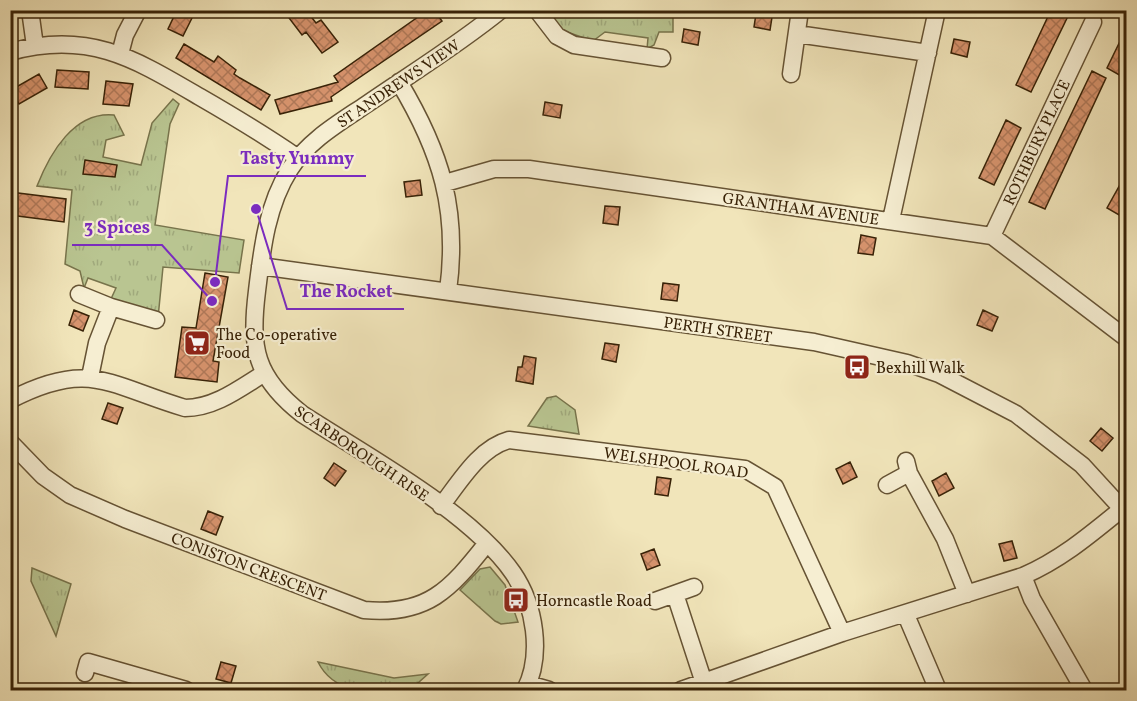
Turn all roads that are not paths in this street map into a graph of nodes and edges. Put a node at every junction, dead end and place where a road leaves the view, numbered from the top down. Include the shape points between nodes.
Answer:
1 (30, 10) edge
2 (138, 10) edge
3 (501, 10) edge
4 (537, 10) edge
5 (800, 10) edge
6 (937, 10) edge
7 (1093, 22) dead end
8 (798, 34) junction
9 (35, 46) junction
10 (10, 52) edge
11 (928, 53) junction
12 (120, 54) junction
13 (662, 58) dead end
14 (790, 74) dead end
15 (399, 82) junction
16 (298, 158) junction
17 (445, 183) junction
18 (891, 220) junction
19 (992, 236) junction
20 (260, 266) junction
21 (448, 291) junction
22 (79, 294) dead end
23 (111, 307) junction
24 (156, 320) dead end
25 (1126, 338) edge
26 (263, 374) junction
27 (90, 377) junction
28 (10, 400) edge
29 (10, 442) edge
30 (887, 485) dead end
31 (441, 507) junction
32 (1125, 511) edge
33 (487, 543) junction
34 (1023, 576) junction
35 (694, 587) dead end
36 (675, 594) junction
37 (967, 594) junction
38 (655, 601) dead end
39 (906, 615) junction
40 (842, 633) junction
41 (85, 673) dead end
42 (704, 683) junction
43 (527, 687) edge
44 (186, 690) edge
45 (549, 690) edge
46 (681, 690) edge
47 (938, 690) edge
48 (1084, 690) edge

1 - 9 street
2 - 12 street
3 - 15 street, ST ANDREWS VIEW
4 - 13 street via 557,36 574,45
5 - 8 street
6 - 11 street
7 - 19 street, ROTHBURY PLACE via 1088,51
8 - 11 street
8 - 14 street
9 - 10 street
9 - 12 street via 74,44
11 - 18 street
12 - 16 street via 173,81
15 - 16 street, ST ANDREWS VIEW via 323,134
15 - 17 street via 433,146
16 - 20 street, SCARBOROUGH RISE via 274,204
17 - 18 street, GRANTHAM AVENUE via 494,169 529,169
17 - 21 street via 452,238
18 - 19 street, GRANTHAM AVENUE
19 - 25 street, GRANTHAM AVENUE
20 - 21 street, PERTH STREET
20 - 26 street, SCARBOROUGH RISE via 254,316 255,350
21 - 32 street, PERTH STREET via 814,342 907,363 939,374 1016,414 1082,465
22 - 23 street
23 - 24 street
23 - 27 street via 97,343
26 - 27 street via 222,399 195,408
26 - 31 street, SCARBOROUGH RISE via 280,396 302,414
27 - 28 street via 55,380
29 - 33 street, CONISTON CRESCENT via 43,476 70,495 364,610 400,611 423,604 451,586
30 - 37 street via 908,467 945,539
31 - 33 street, SCARBOROUGH RISE
31 - 40 street, WELSHPOOL ROAD via 483,455 509,440 745,469 775,487
32 - 34 street via 1049,565
33 - 43 street, SCARBOROUGH RISE via 517,579 532,622 534,660
34 - 37 street
34 - 48 street
35 - 36 street
36 - 38 street
36 - 42 street
37 - 39 street
39 - 40 street
39 - 47 street
40 - 42 street
41 - 44 street via 87,662
42 - 46 street
43 - 45 street

